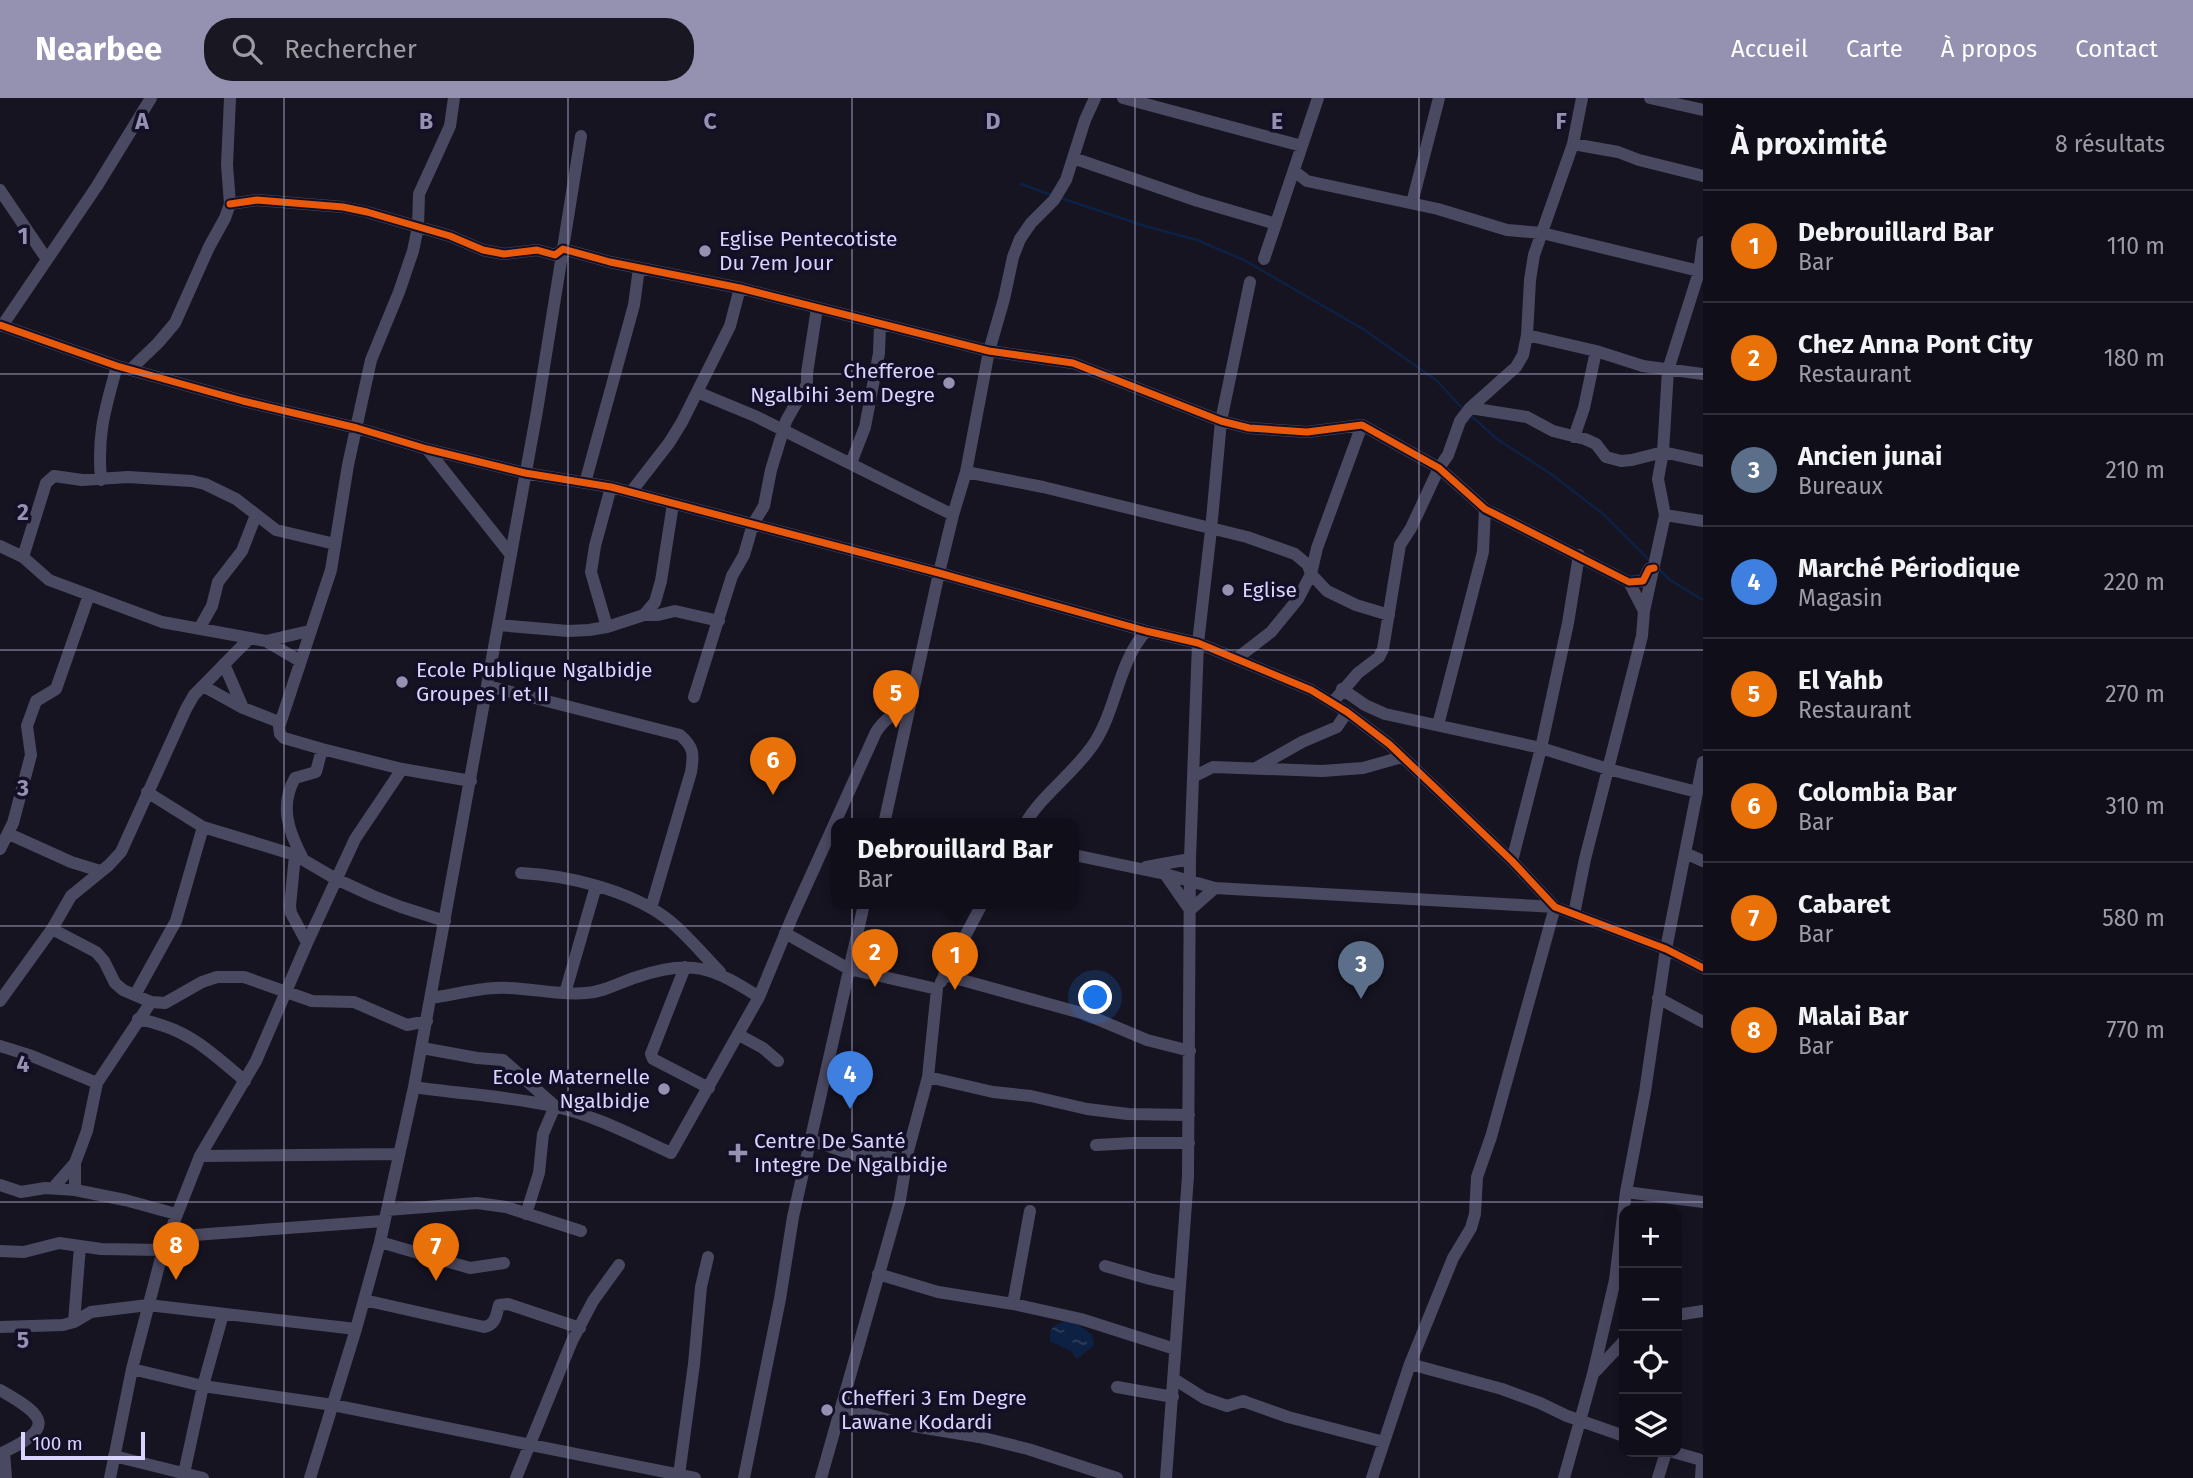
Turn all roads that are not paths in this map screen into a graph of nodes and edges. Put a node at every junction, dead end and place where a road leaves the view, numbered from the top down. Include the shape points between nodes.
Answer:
1 (151, 98) edge
2 (230, 98) edge
3 (454, 98) edge
4 (1095, 98) edge
5 (1123, 98) edge
6 (1318, 98) edge
7 (1439, 98) edge
8 (1582, 98) edge
9 (1650, 98) edge
10 (1703, 110) edge
11 (581, 136) dead end
12 (1573, 144) junction
13 (1302, 146) junction
14 (1073, 158) junction
15 (1294, 172) junction
16 (1703, 176) edge
17 (0, 190) edge
18 (1412, 203) junction
19 (230, 204) junction
20 (1276, 224) junction
21 (418, 227) junction
22 (1542, 233) junction
23 (1703, 242) edge
24 (563, 249) junction
25 (46, 258) junction
26 (1264, 259) dead end
27 (639, 268) junction
28 (1701, 272) edge
29 (1250, 282) dead end
30 (740, 288) junction
31 (817, 308) junction
32 (880, 324) junction
33 (1, 325) edge
34 (1527, 335) junction
35 (989, 351) junction
36 (1596, 351) junction
37 (117, 366) junction
38 (131, 369) junction
39 (1668, 370) junction
40 (1703, 374) edge
41 (698, 392) junction
42 (1470, 408) junction
43 (1221, 421) junction
44 (1362, 425) junction
45 (357, 428) junction
46 (783, 430) junction
47 (1574, 437) junction
48 (427, 449) junction
49 (1663, 452) junction
50 (1703, 461) edge
51 (850, 464) junction
52 (1439, 468) junction
53 (966, 472) junction
54 (525, 473) junction
55 (101, 480) junction
56 (585, 483) junction
57 (611, 487) junction
58 (631, 492) junction
59 (673, 504) junction
60 (1485, 509) junction
61 (953, 515) junction
62 (1665, 515) junction
63 (256, 516) junction
64 (1703, 521) edge
65 (753, 524) junction
66 (1211, 530) junction
67 (335, 544) junction
68 (0, 546) edge
69 (511, 555) junction
70 (1579, 555) junction
71 (23, 557) junction
72 (1654, 568) junction
73 (939, 573) junction
74 (1311, 574) junction
75 (1629, 582) junction
76 (89, 595) junction
77 (652, 610) junction
78 (1644, 611) junction
79 (1389, 615) junction
80 (719, 621) junction
81 (498, 625) junction
82 (607, 627) junction
83 (199, 629) junction
84 (309, 631) junction
85 (1146, 631) junction
86 (250, 638) junction
87 (266, 641) junction
88 (1198, 643) junction
89 (1236, 659) junction
90 (300, 661) junction
91 (224, 664) junction
92 (488, 686) junction
93 (203, 687) junction
94 (1342, 689) junction
95 (694, 697) dead end
96 (1332, 702) junction
97 (910, 706) junction
98 (243, 708) junction
99 (1347, 712) junction
100 (279, 722) junction
101 (1438, 725) junction
102 (1541, 748) junction
103 (322, 749) junction
104 (1402, 757) junction
105 (402, 768) junction
106 (1256, 768) junction
107 (1608, 769) junction
108 (1702, 770) edge
109 (1193, 777) junction
110 (471, 781) junction
111 (148, 792) junction
112 (1697, 792) junction
113 (836, 818) edge
114 (885, 818) edge
115 (1028, 818) edge
116 (203, 827) junction
117 (831, 829) edge
118 (9, 834) junction
119 (0, 849) edge
120 (1685, 853) junction
121 (299, 856) junction
122 (1079, 856) edge
123 (1190, 859) junction
124 (1512, 861) junction
125 (1703, 861) edge
126 (1139, 869) junction
127 (100, 872) junction
128 (521, 873) dead end
129 (1165, 874) junction
130 (336, 879) junction
131 (1191, 880) junction
132 (596, 886) junction
133 (1215, 888) junction
134 (1555, 907) junction
135 (651, 908) junction
136 (863, 909) edge
137 (979, 909) edge
138 (1190, 910) junction
139 (1574, 914) junction
140 (445, 920) junction
141 (52, 929) junction
142 (785, 933) junction
143 (307, 943) junction
144 (1666, 949) junction
145 (685, 967) junction
146 (1703, 968) edge
147 (849, 969) junction
148 (724, 975) junction
149 (944, 975) junction
150 (937, 989) junction
151 (286, 990) junction
152 (565, 993) junction
153 (135, 995) junction
154 (759, 997) junction
155 (431, 998) junction
156 (1658, 998) junction
157 (0, 1001) edge
158 (151, 1002) junction
159 (138, 1019) junction
160 (427, 1021) junction
161 (1703, 1022) edge
162 (739, 1035) junction
163 (1191, 1037) junction
164 (0, 1046) edge
165 (1177, 1047) junction
166 (422, 1048) junction
167 (1190, 1051) junction
168 (778, 1061) dead end
169 (928, 1077) junction
170 (245, 1081) junction
171 (97, 1083) junction
172 (414, 1087) junction
173 (709, 1088) junction
174 (555, 1106) junction
175 (1189, 1115) junction
176 (810, 1140) junction
177 (1189, 1143) junction
178 (1096, 1145) dead end
179 (399, 1154) junction
180 (200, 1156) junction
181 (906, 1162) junction
182 (75, 1163) junction
183 (0, 1185) edge
184 (53, 1188) junction
185 (75, 1190) junction
186 (1626, 1192) junction
187 (1703, 1202) edge
188 (1030, 1211) dead end
189 (176, 1214) junction
190 (526, 1214) junction
191 (385, 1215) junction
192 (581, 1231) dead end
193 (167, 1237) junction
194 (380, 1242) junction
195 (80, 1246) junction
196 (163, 1250) junction
197 (0, 1251) edge
198 (708, 1257) dead end
199 (504, 1263) dead end
200 (619, 1265) dead end
201 (1105, 1266) dead end
202 (878, 1274) junction
203 (1180, 1286) junction
204 (364, 1300) junction
205 (1013, 1304) junction
206 (148, 1305) junction
207 (1703, 1311) edge
208 (223, 1314) junction
209 (1682, 1314) edge
210 (74, 1322) junction
211 (0, 1326) edge
212 (580, 1328) junction
213 (356, 1329) junction
214 (1619, 1346) edge
215 (1175, 1349) junction
216 (1410, 1364) junction
217 (132, 1369) junction
218 (1593, 1374) junction
219 (1174, 1379) junction
220 (203, 1386) junction
221 (1117, 1387) dead end
222 (0, 1390) edge
223 (1173, 1397) junction
224 (333, 1405) junction
225 (841, 1407) junction
226 (1580, 1420) junction
227 (1619, 1434) edge
228 (1384, 1441) junction
229 (531, 1444) junction
230 (2, 1453) edge
231 (1682, 1455) edge
232 (114, 1456) junction
233 (1664, 1457) edge
234 (1702, 1462) edge
235 (183, 1475) edge
236 (679, 1475) junction
237 (6, 1478) edge
238 (110, 1478) edge
239 (203, 1478) edge
240 (310, 1478) edge
241 (516, 1478) edge
242 (695, 1478) edge
243 (744, 1478) edge
244 (821, 1478) edge
245 (1117, 1478) edge
246 (1166, 1478) edge
247 (1372, 1478) edge
248 (1564, 1478) edge
249 (1658, 1478) edge
250 (1701, 1478) edge

1 - 25 street
2 - 19 street
3 - 21 street via 450,126 419,194
4 - 14 street
5 - 13 street
6 - 13 street
7 - 18 street
8 - 12 street
9 - 10 street
11 - 24 street
12 - 16 street
12 - 22 street
13 - 15 street
14 - 20 street
14 - 35 street via 1060,191 1020,239
15 - 18 street via 1307,181
15 - 20 street
17 - 25 street
18 - 22 street via 1507,230
19 - 21 street via 257,200 343,207
19 - 38 street via 181,314
20 - 26 street
21 - 24 street via 504,254 537,250 555,255
21 - 45 street via 391,313 374,348
22 - 28 street
22 - 34 street via 1530,280
23 - 28 street
24 - 27 street
24 - 54 street
25 - 33 street
27 - 30 street
27 - 56 street via 634,304
28 - 39 street
29 - 43 street
30 - 31 street
30 - 41 street via 730,326
31 - 32 street
31 - 46 street via 807,384
32 - 35 street
32 - 51 street via 865,427
33 - 37 street
34 - 36 street
34 - 42 street via 1516,367
35 - 43 street via 1073,363
35 - 53 street
36 - 39 street
36 - 47 street
37 - 38 street
37 - 55 street via 101,424
38 - 45 street
39 - 40 street
39 - 49 street
41 - 46 street
41 - 58 street via 669,443
42 - 47 street via 1527,417
42 - 52 street
43 - 44 street via 1307,432
43 - 66 street
44 - 52 street
44 - 74 street
45 - 48 street
45 - 67 street
46 - 51 street
46 - 65 street via 764,506
47 - 49 street via 1593,442 1606,457 1625,462
48 - 54 street
48 - 69 street
49 - 50 street
49 - 62 street via 1658,479
51 - 61 street
52 - 60 street
52 - 79 street via 1401,545
53 - 61 street
53 - 66 street
54 - 56 street
54 - 69 street
55 - 63 street via 128,477 205,484 236,499
55 - 71 street via 50,478
56 - 57 street
57 - 58 street
57 - 82 street via 591,565
58 - 59 street
59 - 65 street
59 - 77 street
60 - 70 street
60 - 101 street via 1483,552
61 - 73 street
62 - 64 street
62 - 72 street
63 - 67 street via 276,530
63 - 83 street via 242,551 218,582
65 - 73 street
65 - 80 street
66 - 74 street via 1295,554
66 - 88 street
67 - 84 street
68 - 71 street
69 - 81 street
70 - 75 street
70 - 102 street
71 - 76 street via 48,580
72 - 75 street via 1648,569 1643,581
72 - 78 street
73 - 85 street
73 - 97 street
74 - 79 street via 1327,591
74 - 89 street via 1271,632
75 - 78 street
76 - 83 street via 162,622
76 - 118 street via 56,689 36,701 27,726 31,755
77 - 80 street
77 - 82 street
78 - 107 street via 1642,636
79 - 94 street via 1379,657
80 - 95 street
81 - 82 street via 568,631
81 - 92 street
83 - 86 street
84 - 87 street
84 - 90 street
85 - 88 street
85 - 115 street via 1129,654 1094,744
86 - 87 street
86 - 91 street
87 - 90 street
88 - 89 street
88 - 109 street
89 - 96 street
90 - 100 street
91 - 93 street
91 - 98 street
92 - 110 street
92 - 135 street via 680,735 690,744 691,772
93 - 98 street
93 - 111 street via 186,709
94 - 96 street
94 - 101 street via 1385,714
96 - 99 street
97 - 113 street via 883,721
97 - 114 street
98 - 100 street
99 - 104 street
99 - 106 street via 1337,727
100 - 103 street via 284,738
101 - 102 street
102 - 107 street
102 - 124 street
103 - 105 street
103 - 121 street via 316,772 295,778 288,799 287,822
104 - 106 street via 1363,768
104 - 124 street
105 - 110 street
105 - 130 street via 355,839
106 - 109 street via 1213,767
107 - 112 street
107 - 139 street
108 - 112 street
109 - 123 street
110 - 140 street
111 - 116 street
111 - 127 street via 121,852
112 - 120 street
116 - 121 street
116 - 153 street via 176,921
117 - 142 street
118 - 119 street
118 - 127 street
120 - 125 street
120 - 144 street
121 - 130 street
121 - 143 street via 290,906
122 - 126 street
123 - 126 street
123 - 131 street
124 - 134 street
126 - 129 street
127 - 141 street via 71,896
128 - 132 street via 562,876
129 - 131 street
129 - 138 street
130 - 140 street
130 - 143 street
131 - 133 street
131 - 138 street
132 - 135 street
132 - 152 street
133 - 134 street
133 - 138 street
134 - 139 street
134 - 216 street via 1477,1177 1471,1228 1453,1258
135 - 148 street via 673,923
136 - 147 street
137 - 149 street
138 - 163 street
139 - 144 street
140 - 155 street
141 - 153 street via 96,952 115,983
141 - 157 street
142 - 147 street
142 - 154 street
143 - 151 street
144 - 146 street
144 - 156 street
145 - 148 street
145 - 152 street via 639,976 601,991
145 - 173 street via 651,1054
147 - 150 street
147 - 176 street
148 - 154 street
149 - 150 street
149 - 165 street via 1085,1014 1147,1040
150 - 169 street
151 - 158 street via 244,977 217,977 165,1003
151 - 160 street via 312,1001 354,1002 407,1025
151 - 170 street
152 - 155 street via 495,988
153 - 158 street
154 - 162 street
155 - 160 street
156 - 161 street
156 - 186 street
158 - 159 street
159 - 170 street via 164,1024 203,1045
159 - 171 street
160 - 166 street
162 - 168 street
162 - 173 street
163 - 165 street
163 - 167 street
164 - 171 street
165 - 167 street
166 - 172 street
166 - 174 street via 503,1060
167 - 175 street
169 - 175 street via 1087,1109
169 - 181 street
170 - 180 street
171 - 182 street
172 - 174 street
172 - 179 street
173 - 174 street via 671,1153
174 - 190 street via 543,1134 539,1173
175 - 177 street
176 - 181 street via 861,1157 873,1151
176 - 243 street
177 - 178 street
177 - 203 street
179 - 180 street
179 - 191 street
180 - 189 street
181 - 202 street
182 - 184 street
182 - 185 street
183 - 184 street via 21,1192
184 - 185 street
185 - 189 street
186 - 187 street
186 - 218 street via 1615,1280
188 - 205 street
189 - 193 street
190 - 191 street via 477,1203
190 - 192 street
191 - 193 street
191 - 194 street
193 - 196 street
194 - 199 street via 470,1268
194 - 204 street
195 - 196 street
195 - 197 street
195 - 210 street
196 - 206 street
198 - 236 street
200 - 212 street
201 - 203 street
202 - 205 street via 938,1292
202 - 225 street
203 - 215 street
204 - 212 street via 484,1327 493,1323 501,1303
204 - 213 street
205 - 215 street via 1081,1319
206 - 208 street
206 - 210 street via 91,1312
206 - 217 street
207 - 209 street
208 - 213 street
208 - 220 street
210 - 211 street
212 - 229 street
213 - 224 street
214 - 218 street
215 - 219 street
216 - 226 street via 1502,1389
216 - 228 street
217 - 220 street
217 - 232 street
218 - 226 street
219 - 223 street
219 - 228 street via 1227,1406 1242,1401
220 - 224 street
220 - 235 street
221 - 223 street
222 - 230 street via 30,1408 40,1424
223 - 246 street
224 - 229 street
224 - 240 street
225 - 244 street
225 - 245 street via 991,1440
226 - 227 street
226 - 248 street
228 - 247 street
229 - 236 street
229 - 241 street
230 - 237 street
231 - 234 street
232 - 235 street
232 - 238 street
233 - 249 street
234 - 250 street
235 - 239 street
236 - 242 street

